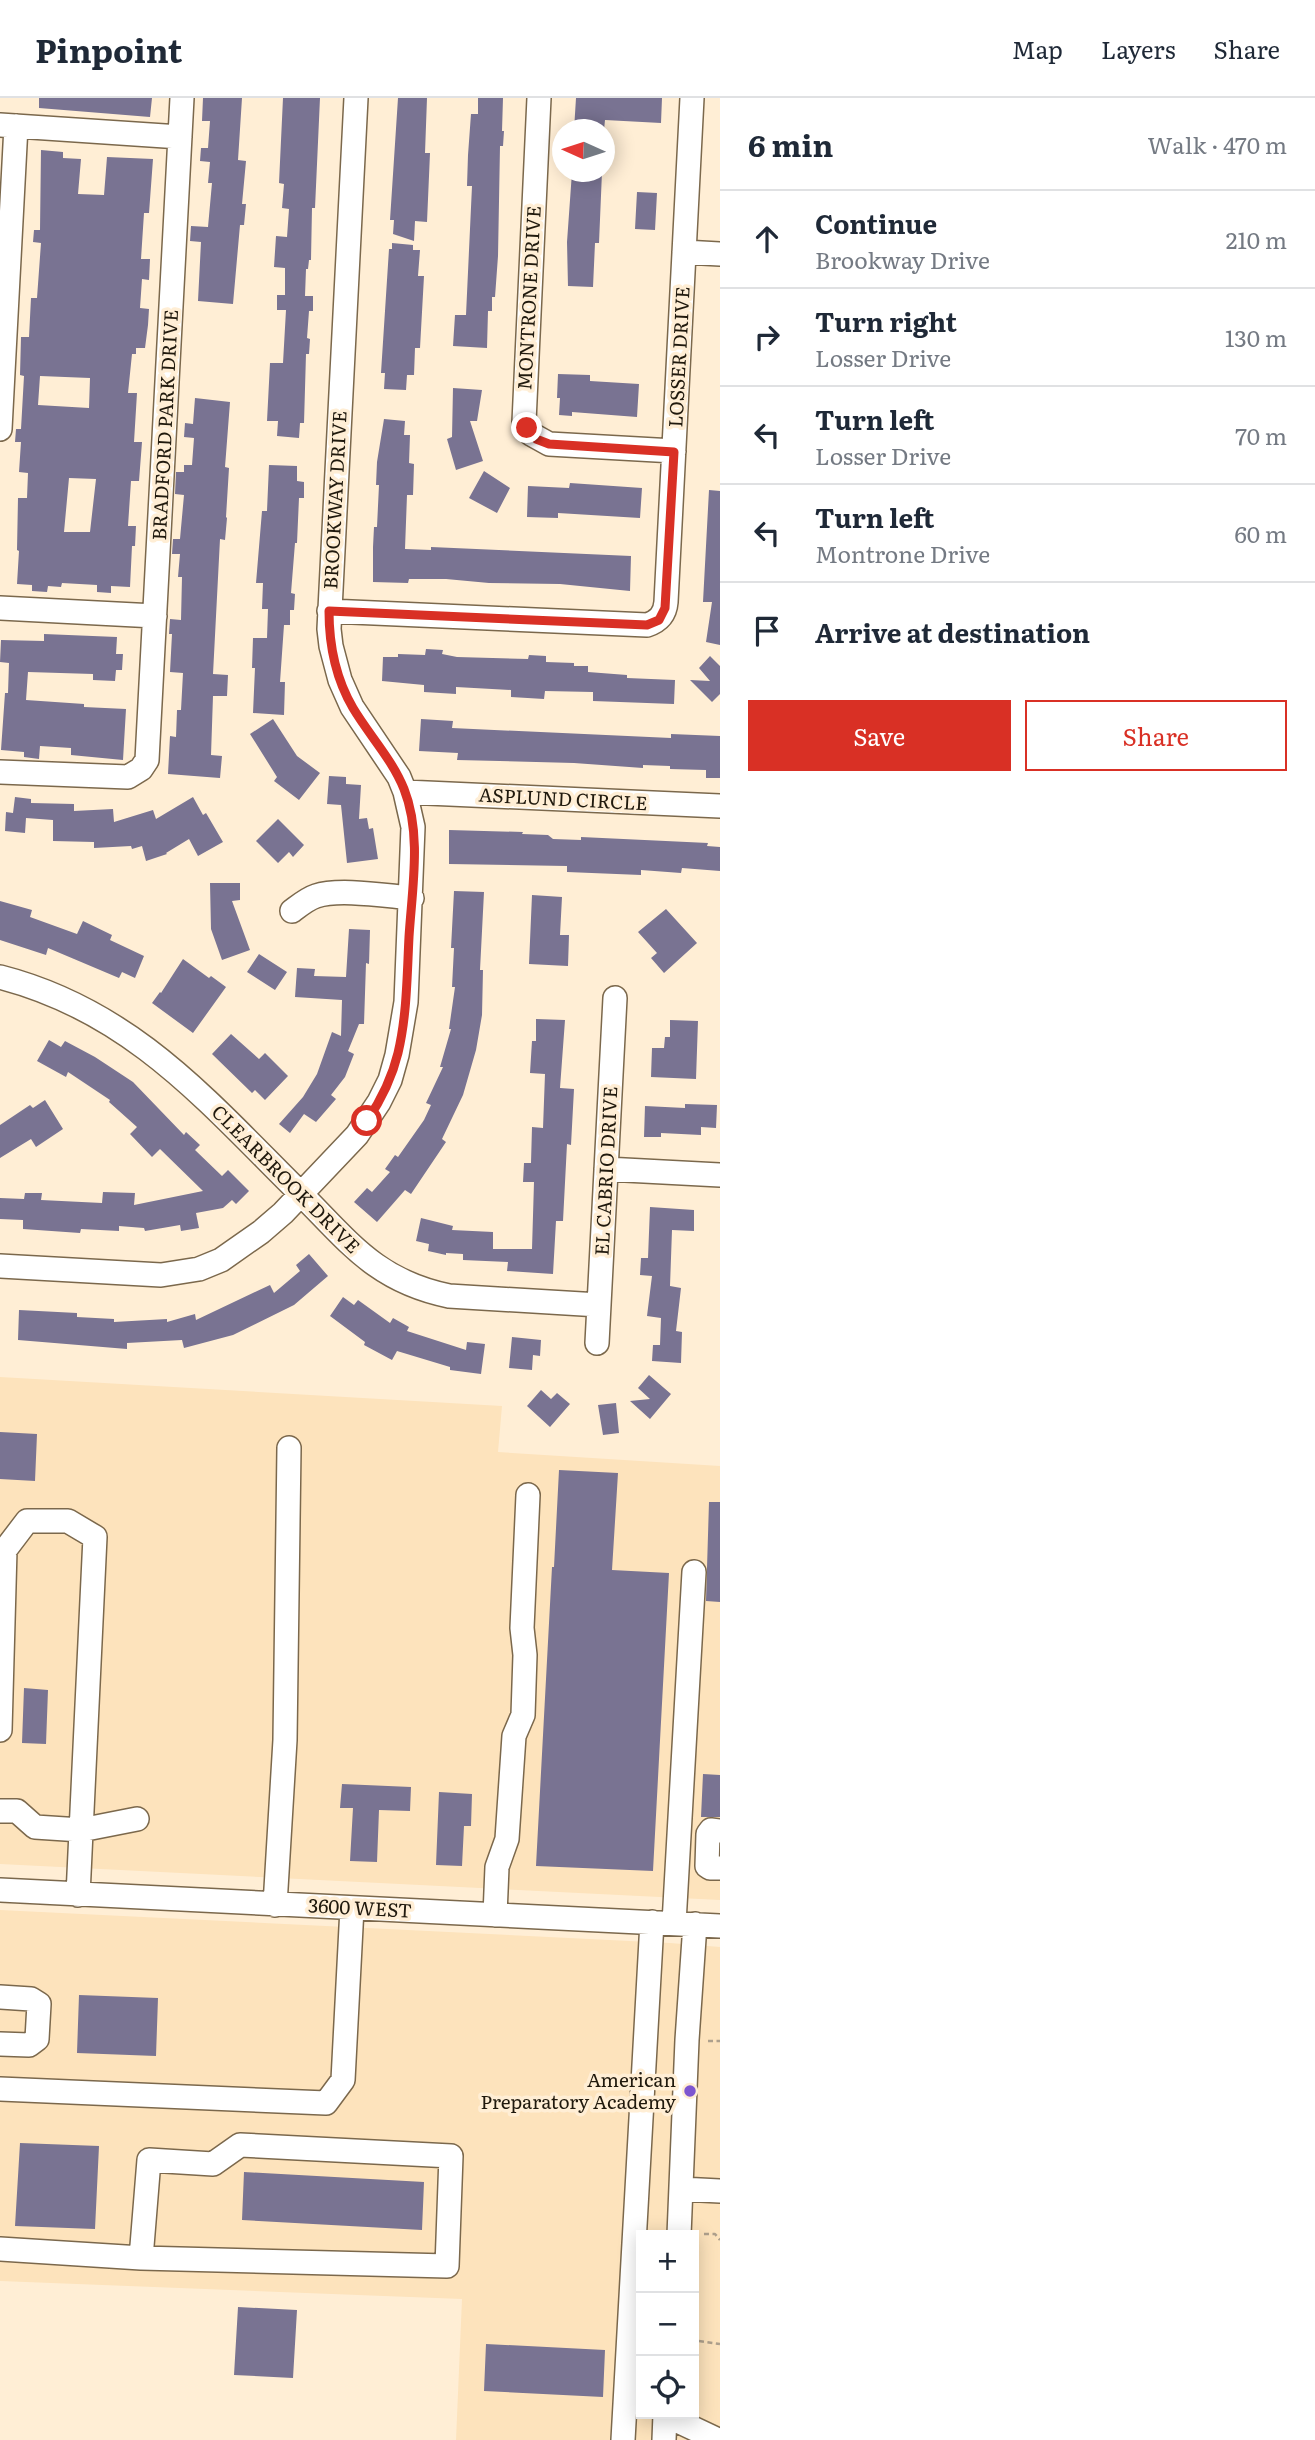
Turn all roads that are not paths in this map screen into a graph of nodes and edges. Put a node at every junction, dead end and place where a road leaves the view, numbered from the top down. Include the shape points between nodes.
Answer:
1 (182, 98) edge
2 (356, 98) edge
3 (539, 98) edge
4 (692, 98) edge
5 (8, 125) edge
6 (180, 137) junction
7 (684, 252) junction
8 (720, 254) edge
9 (0, 429) edge
10 (674, 452) junction
11 (0, 608) edge
12 (329, 611) junction
13 (155, 616) junction
14 (0, 772) edge
15 (405, 792) junction
16 (720, 806) edge
17 (412, 898) junction
18 (292, 911) dead end
19 (0, 978) edge
20 (615, 998) dead end
21 (606, 1169) junction
22 (720, 1175) edge
23 (301, 1194) junction
24 (0, 1266) edge
25 (599, 1305) junction
26 (597, 1343) dead end
27 (289, 1448) dead end
28 (528, 1495) dead end
29 (3, 1550) edge
30 (694, 1572) dead end
31 (0, 1730) edge
32 (0, 1811) edge
33 (136, 1819) dead end
34 (81, 1830) junction
35 (720, 1830) edge
36 (720, 1868) edge
37 (0, 1891) edge
38 (78, 1895) junction
39 (275, 1905) junction
40 (352, 1908) junction
41 (495, 1915) junction
42 (674, 1923) junction
43 (720, 1926) edge
44 (0, 1997) edge
45 (0, 2044) edge
46 (0, 2089) edge
47 (681, 2189) junction
48 (720, 2191) edge
49 (679, 2230) edge
50 (0, 2249) edge
51 (141, 2258) junction
52 (665, 2419) edge
53 (673, 2419) edge
54 (623, 2440) edge
55 (664, 2440) edge
56 (718, 2440) edge

1 - 6 street, BRADFORD PARK DRIVE
2 - 12 street, BROOKWAY DRIVE
3 - 10 street, MONTRONE DRIVE via 524,422 531,434 549,444
4 - 7 street, LOSSER DRIVE
5 - 6 street
5 - 9 street
6 - 13 street, BRADFORD PARK DRIVE
7 - 8 street
7 - 10 street, LOSSER DRIVE
10 - 12 street, LOSSER DRIVE via 665,608 653,623
11 - 13 street
12 - 15 street, BROOKWAY DRIVE via 331,646 352,707
13 - 14 street, BRADFORD PARK DRIVE via 145,765 128,777
15 - 16 street, ASPLUND CIRCLE
15 - 17 street, BROOKWAY DRIVE via 413,827
17 - 18 street via 334,893 318,895
17 - 23 street, BROOKWAY DRIVE via 406,1002 390,1080 357,1135
19 - 23 street, CLEARBROOK DRIVE via 72,1004 142,1044 184,1077
20 - 21 street, EL CABRIO DRIVE
21 - 22 street
21 - 25 street, EL CABRIO DRIVE
23 - 24 street, BROOKWAY DRIVE via 243,1246 189,1271 145,1274
23 - 25 street, CLEARBROOK DRIVE via 373,1265 430,1292
25 - 26 street, EL CABRIO DRIVE
27 - 39 street via 285,1740
28 - 41 street via 523,1715 514,1736 507,1839 497,1867
29 - 31 street
29 - 34 street via 27,1521 68,1521 94,1537
30 - 42 street
32 - 34 street via 17,1811 35,1827
33 - 34 street
34 - 38 street
35 - 36 street via 708,1834 707,1866
37 - 38 street, 3600 WEST
38 - 39 street, 3600 WEST
39 - 40 street, 3600 WEST
40 - 41 street, 3600 WEST
40 - 46 street via 343,2080 326,2103
41 - 42 street, 3600 WEST
42 - 43 street, 3600 WEST
42 - 47 street via 687,2040
42 - 54 street
44 - 45 street via 31,1999 39,2004 37,2039 29,2045
47 - 48 street
47 - 49 street
50 - 51 street
51 - 51 street via 447,2266 452,2156 240,2145 213,2164 149,2160
52 - 55 street
53 - 56 street

